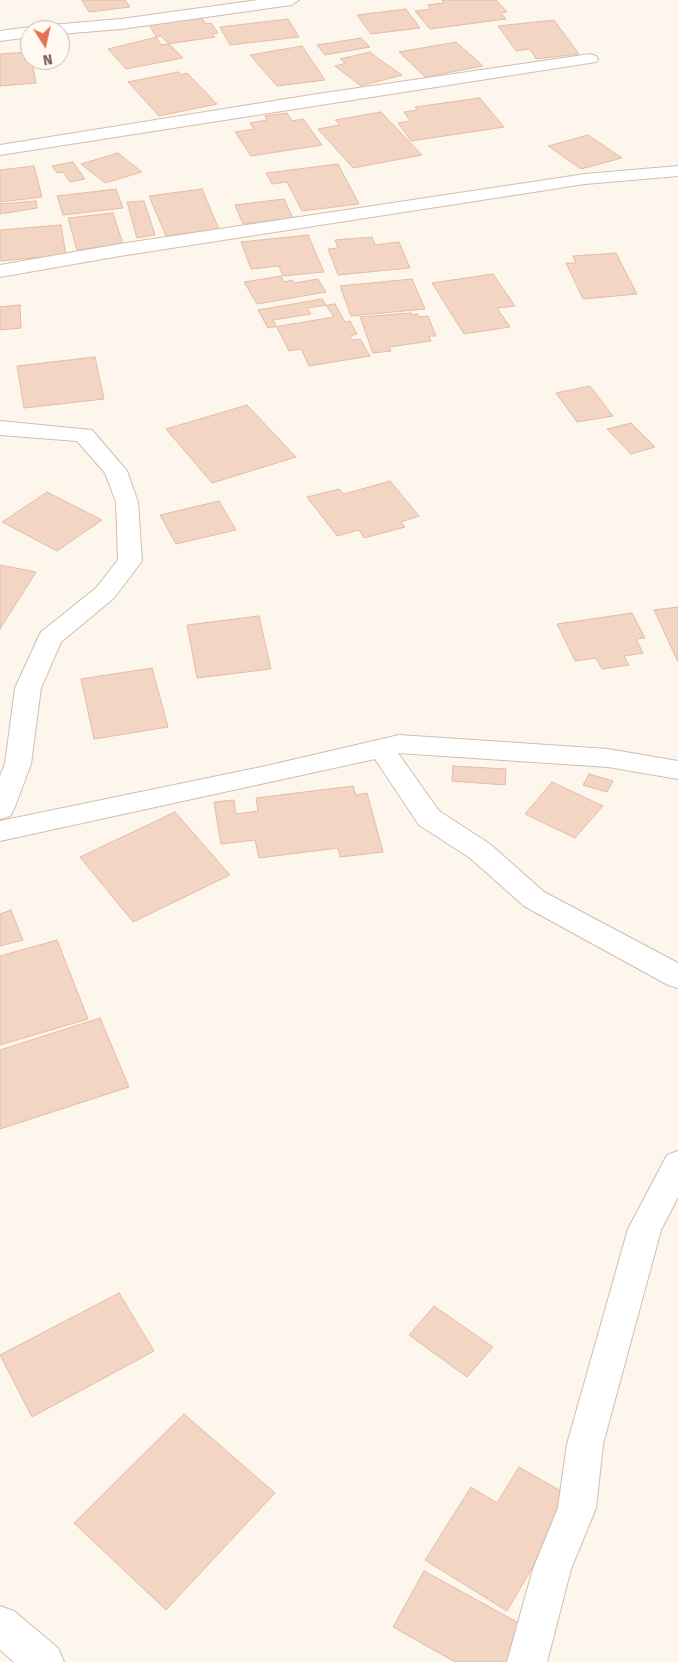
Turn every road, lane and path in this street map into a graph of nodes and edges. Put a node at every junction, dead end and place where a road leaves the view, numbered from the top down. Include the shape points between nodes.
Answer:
1 (291, 0) edge
2 (70, 28) edge
3 (20, 33) edge
4 (0, 36) edge
5 (590, 59) dead end
6 (0, 150) edge
7 (678, 171) edge
8 (0, 271) edge
9 (0, 428) edge
10 (381, 748) junction
11 (678, 770) edge
12 (0, 809) edge
13 (0, 831) edge
14 (678, 977) edge
15 (678, 1165) edge
16 (0, 1624) edge
17 (44, 1662) edge
18 (528, 1662) edge

1 - 2 street
3 - 4 street
5 - 6 street
7 - 8 street via 585,179
9 - 12 street via 84,435 116,471 127,502 130,561 105,593 50,638 28,688 18,764
10 - 11 street via 399,744 598,758
10 - 13 street
10 - 14 street via 428,818 480,851 534,899
15 - 18 street via 645,1229 585,1444 578,1508 552,1569
16 - 17 street

